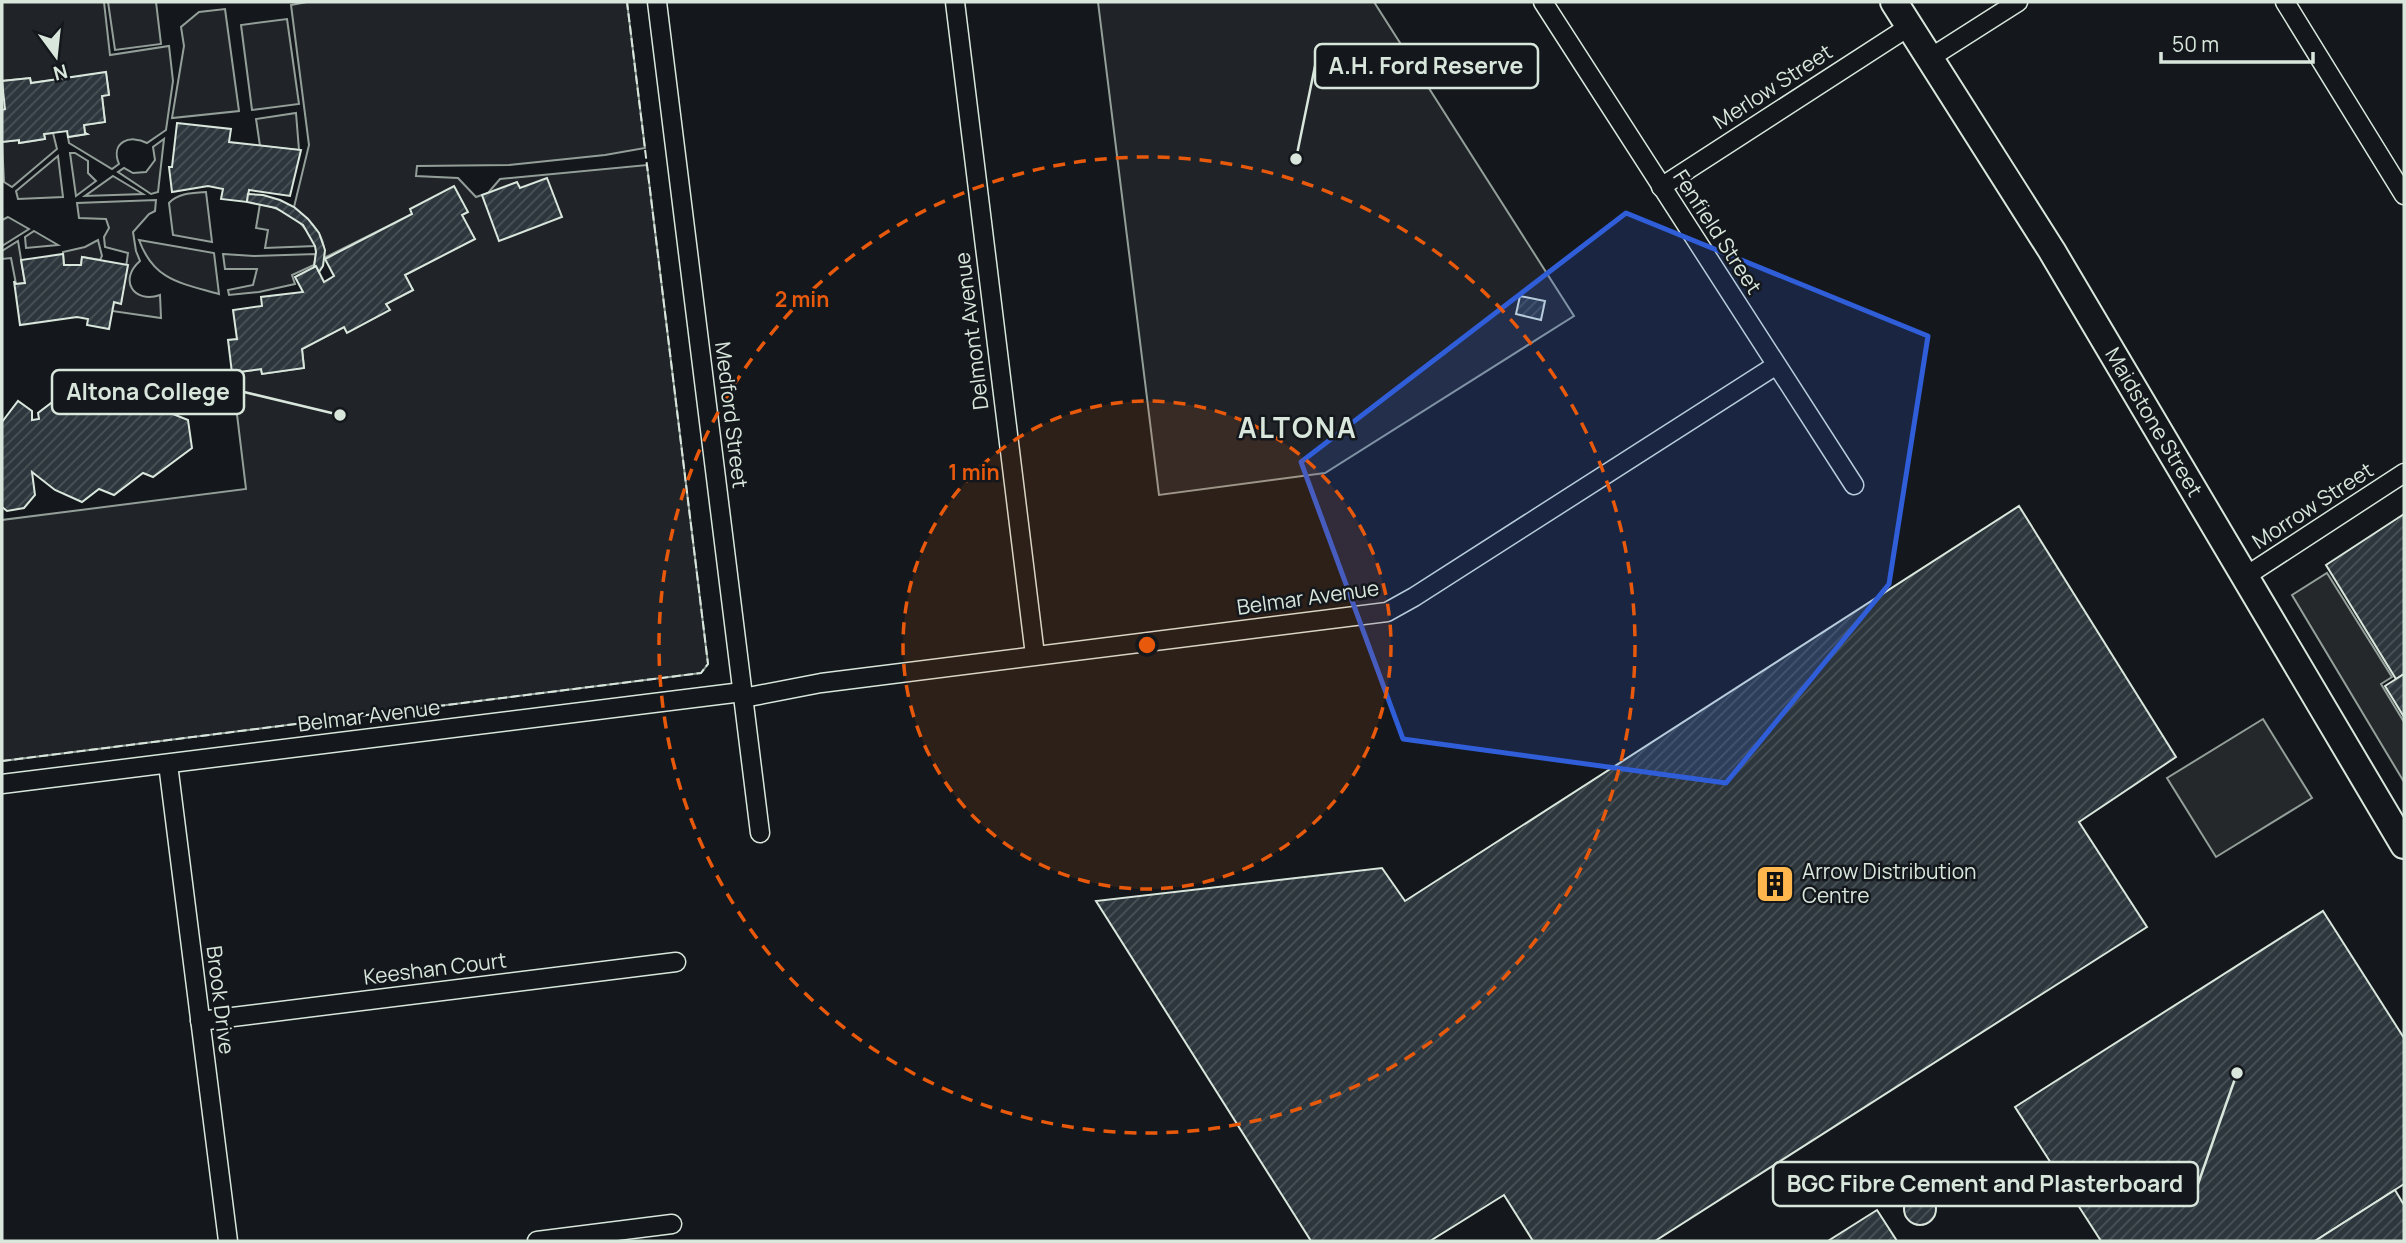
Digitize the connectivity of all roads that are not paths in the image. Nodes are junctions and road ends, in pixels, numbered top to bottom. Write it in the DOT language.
graph roads {
  1 [pos="657,2"];
  2 [pos="955,2"];
  3 [pos="1543,2"];
  4 [pos="1894,2"];
  5 [pos="2018,2"];
  6 [pos="2285,2"];
  7 [pos="1910,26"];
  8 [pos="1930,58"];
  9 [pos="1661,187"];
  10 [pos="2404,195"];
  11 [pos="1776,366"];
  12 [pos="2404,473"];
  13 [pos="1854,485"];
  14 [pos="2246,576"];
  15 [pos="1035,655"];
  16 [pos="742,692"];
  17 [pos="168,764"];
  18 [pos="2,784"];
  19 [pos="760,833"];
  20 [pos="2404,845"];
  21 [pos="676,962"];
  22 [pos="200,1021"];
  23 [pos="672,1224"];
  24 [pos="228,1241"];
  25 [pos="537,1241"];
  1 -- 16 [label="street, Medford Street"];
  2 -- 15 [label="street, Delmont Avenue"];
  3 -- 9 [label="street, Fenfield Street"];
  4 -- 7 [label="main road, Maidstone Street"];
  5 -- 8 [label="street"];
  6 -- 10 [label="street"];
  7 -- 8 [label="main road, Maidstone Street"];
  7 -- 9 [label="street, Merlow Street"];
  8 -- 14 [label="main road, Maidstone Street"];
  9 -- 11 [label="street, Fenfield Street"];
  11 -- 13 [label="street, Fenfield Street"];
  11 -- 15 [label="street, Belmar Avenue"];
  12 -- 14 [label="street, Morrow Street"];
  14 -- 20 [label="main road, Maidstone Street"];
  15 -- 16 [label="street, Belmar Avenue"];
  16 -- 17 [label="street, Belmar Avenue"];
  16 -- 19 [label="street, Medford Street"];
  17 -- 18 [label="street, Belmar Avenue"];
  17 -- 22 [label="street, Brook Drive"];
  21 -- 22 [label="street, Keeshan Court"];
  22 -- 24 [label="street, Brook Drive"];
  23 -- 25 [label="street"];
}
